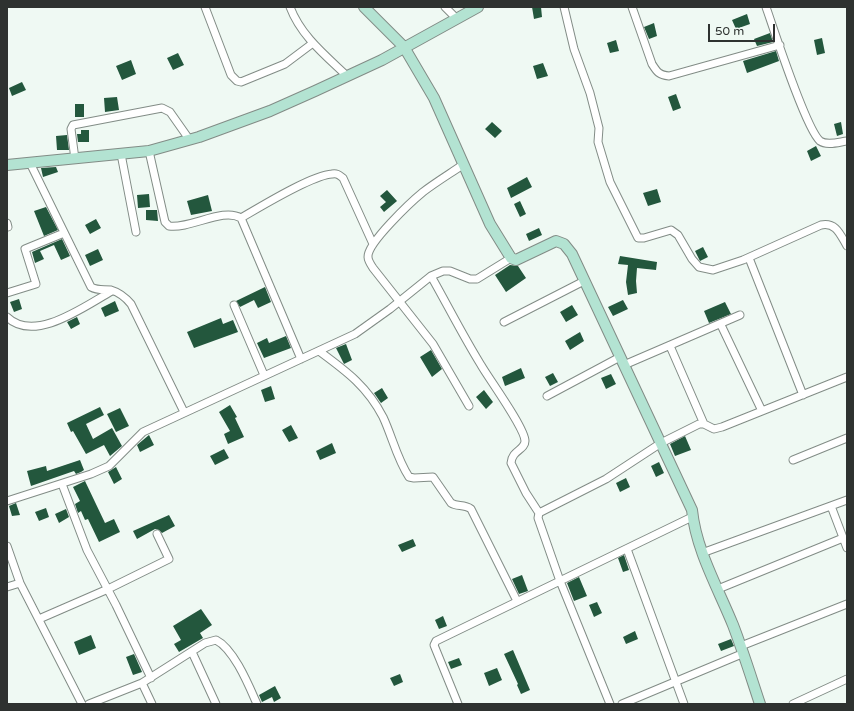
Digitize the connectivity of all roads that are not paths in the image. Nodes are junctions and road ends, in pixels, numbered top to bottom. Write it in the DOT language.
graph roads {
  1 [pos="205,7"];
  2 [pos="290,7"];
  3 [pos="364,7"];
  4 [pos="445,7"];
  5 [pos="478,7"];
  6 [pos="564,7"];
  7 [pos="632,7"];
  8 [pos="766,7"];
  9 [pos="452,20"];
  10 [pos="313,43"];
  11 [pos="780,45"];
  12 [pos="404,47"];
  13 [pos="347,76"];
  14 [pos="189,139"];
  15 [pos="847,141"];
  16 [pos="149,151"];
  17 [pos="121,154"];
  18 [pos="75,159"];
  19 [pos="30,163"];
  20 [pos="464,164"];
  21 [pos="7,165"];
  22 [pos="241,218"];
  23 [pos="136,232"];
  24 [pos="64,233"];
  25 [pos="373,244"];
  26 [pos="847,246"];
  27 [pos="511,258"];
  28 [pos="748,258"];
  29 [pos="431,276"];
  30 [pos="584,281"];
  31 [pos="112,290"];
  32 [pos="7,293"];
  33 [pos="401,301"];
  34 [pos="234,305"];
  35 [pos="740,316"];
  36 [pos="7,317"];
  37 [pos="504,322"];
  38 [pos="721,325"];
  39 [pos="670,346"];
  40 [pos="319,351"];
  41 [pos="301,359"];
  42 [pos="622,361"];
  43 [pos="264,375"];
  44 [pos="847,377"];
  45 [pos="803,395"];
  46 [pos="547,396"];
  47 [pos="469,406"];
  48 [pos="762,411"];
  49 [pos="184,412"];
  50 [pos="704,424"];
  51 [pos="847,438"];
  52 [pos="662,443"];
  53 [pos="793,460"];
  54 [pos="62,484"];
  55 [pos="847,500"];
  56 [pos="7,501"];
  57 [pos="831,506"];
  58 [pos="540,513"];
  59 [pos="692,517"];
  60 [pos="157,534"];
  61 [pos="843,538"];
  62 [pos="7,546"];
  63 [pos="847,548"];
  64 [pos="627,549"];
  65 [pos="702,553"];
  66 [pos="560,581"];
  67 [pos="20,583"];
  68 [pos="7,587"];
  69 [pos="108,589"];
  70 [pos="718,589"];
  71 [pos="517,601"];
  72 [pos="847,604"];
  73 [pos="40,619"];
  74 [pos="742,650"];
  75 [pos="192,652"];
  76 [pos="151,678"];
  77 [pos="847,679"];
  78 [pos="674,682"];
  79 [pos="142,683"];
  80 [pos="82,704"];
  81 [pos="89,704"];
  82 [pos="152,704"];
  83 [pos="216,704"];
  84 [pos="257,704"];
  85 [pos="458,704"];
  86 [pos="610,704"];
  87 [pos="622,704"];
  88 [pos="684,704"];
  89 [pos="760,704"];
  90 [pos="793,704"];
  1 -- 10 [label="street"];
  2 -- 10 [label="street"];
  3 -- 12 [label="street"];
  4 -- 9 [label="street"];
  5 -- 9 [label="street"];
  6 -- 28 [label="street"];
  7 -- 11 [label="street"];
  8 -- 11 [label="street"];
  9 -- 12 [label="street"];
  10 -- 13 [label="street"];
  11 -- 15 [label="street"];
  12 -- 13 [label="street"];
  12 -- 20 [label="street"];
  13 -- 14 [label="street"];
  14 -- 16 [label="street"];
  14 -- 18 [label="street"];
  16 -- 17 [label="street"];
  16 -- 22 [label="street"];
  17 -- 18 [label="street"];
  17 -- 23 [label="street"];
  18 -- 19 [label="street"];
  19 -- 21 [label="street"];
  19 -- 24 [label="street"];
  20 -- 25 [label="street"];
  20 -- 27 [label="street"];
  22 -- 25 [label="street"];
  22 -- 41 [label="street"];
  24 -- 31 [label="street"];
  24 -- 32 [label="street"];
  25 -- 33 [label="street"];
  26 -- 28 [label="street"];
  27 -- 29 [label="street"];
  27 -- 30 [label="street"];
  28 -- 45 [label="street"];
  29 -- 33 [label="street"];
  29 -- 58 [label="street"];
  30 -- 37 [label="street"];
  30 -- 42 [label="street"];
  31 -- 36 [label="street"];
  31 -- 49 [label="street"];
  33 -- 40 [label="street"];
  33 -- 47 [label="street"];
  34 -- 43 [label="street"];
  35 -- 38 [label="street"];
  38 -- 39 [label="street"];
  38 -- 48 [label="street"];
  39 -- 42 [label="street"];
  39 -- 50 [label="street"];
  40 -- 41 [label="street"];
  40 -- 71 [label="street"];
  41 -- 43 [label="street"];
  42 -- 46 [label="street"];
  42 -- 52 [label="street"];
  43 -- 49 [label="street"];
  44 -- 45 [label="street"];
  45 -- 48 [label="street"];
  48 -- 50 [label="street"];
  49 -- 54 [label="street"];
  50 -- 52 [label="street"];
  51 -- 53 [label="street"];
  52 -- 58 [label="street"];
  52 -- 59 [label="street"];
  54 -- 56 [label="street"];
  54 -- 69 [label="street"];
  55 -- 57 [label="street"];
  57 -- 61 [label="street"];
  57 -- 65 [label="street"];
  58 -- 66 [label="street"];
  59 -- 64 [label="street"];
  59 -- 65 [label="street"];
  60 -- 69 [label="street"];
  61 -- 63 [label="street"];
  61 -- 70 [label="street"];
  62 -- 67 [label="street"];
  64 -- 66 [label="street"];
  64 -- 78 [label="street"];
  65 -- 70 [label="street"];
  66 -- 71 [label="street"];
  66 -- 86 [label="street"];
  67 -- 68 [label="street"];
  67 -- 73 [label="street"];
  69 -- 73 [label="street"];
  69 -- 76 [label="street"];
  70 -- 74 [label="street"];
  71 -- 85 [label="street"];
  72 -- 74 [label="street"];
  73 -- 80 [label="street"];
  74 -- 78 [label="street"];
  74 -- 89 [label="street"];
  75 -- 76 [label="street"];
  75 -- 83 [label="street"];
  75 -- 84 [label="street"];
  76 -- 79 [label="street"];
  77 -- 90 [label="street"];
  78 -- 87 [label="street"];
  78 -- 88 [label="street"];
  79 -- 81 [label="street"];
  79 -- 82 [label="street"];
}
